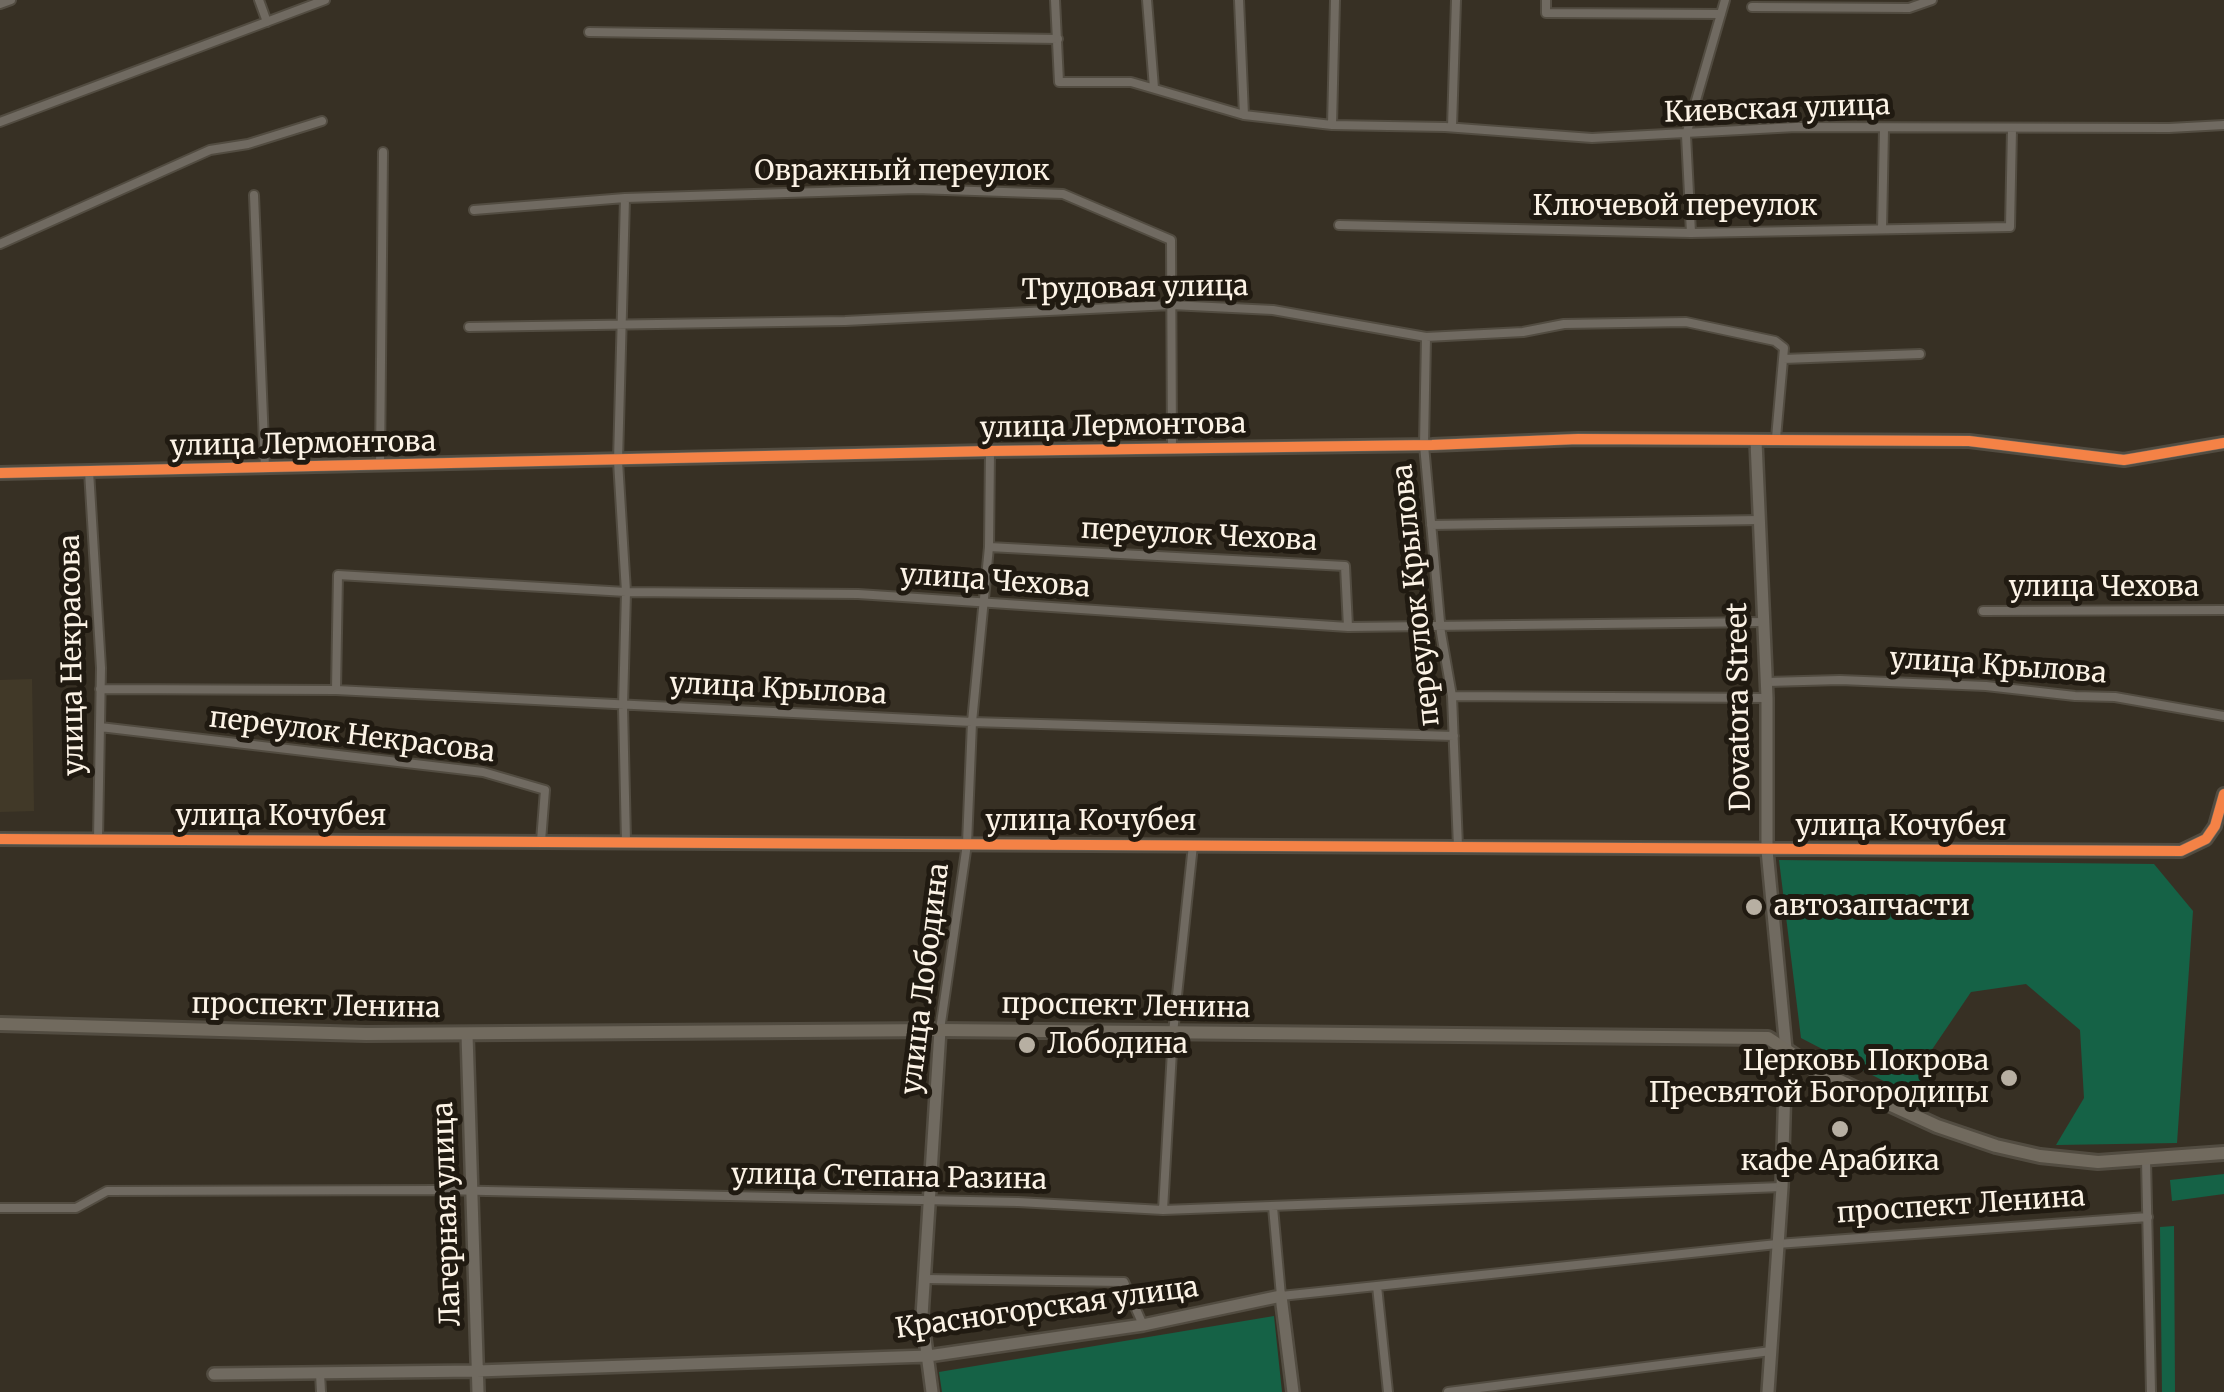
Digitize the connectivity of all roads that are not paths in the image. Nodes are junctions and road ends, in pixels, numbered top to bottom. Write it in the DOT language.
graph roads {
  1 [pos="12,0"];
  2 [pos="259,0"];
  3 [pos="325,0"];
  4 [pos="1055,0"];
  5 [pos="1147,0"];
  6 [pos="1239,0"];
  7 [pos="1335,0"];
  8 [pos="1456,0"];
  9 [pos="1546,0"];
  10 [pos="1725,0"];
  11 [pos="1932,0"];
  12 [pos="0,4"];
  13 [pos="1752,7"];
  14 [pos="1721,14"];
  15 [pos="267,22"];
  16 [pos="589,32"];
  17 [pos="1058,39"];
  18 [pos="1154,88"];
  19 [pos="1244,115"];
  20 [pos="322,121"];
  21 [pos="0,122"];
  22 [pos="1332,125"];
  23 [pos="2224,125"];
  24 [pos="1452,127"];
  25 [pos="1884,129"];
  26 [pos="2012,129"];
  27 [pos="1686,135"];
  28 [pos="383,152"];
  29 [pos="254,195"];
  30 [pos="625,198"];
  31 [pos="474,210"];
  32 [pos="1339,225"];
  33 [pos="1882,229"];
  34 [pos="1691,232"];
  35 [pos="0,244"];
  36 [pos="1171,305"];
  37 [pos="621,325"];
  38 [pos="469,327"];
  39 [pos="1426,338"];
  40 [pos="1920,354"];
  41 [pos="1782,359"];
  42 [pos="1776,438"];
  43 [pos="1756,441"];
  44 [pos="2224,443"];
  45 [pos="1424,445"];
  46 [pos="1172,450"];
  47 [pos="990,451"];
  48 [pos="618,461"];
  49 [pos="380,466"];
  50 [pos="265,468"];
  51 [pos="89,471"];
  52 [pos="0,473"];
  53 [pos="1760,520"];
  54 [pos="1431,525"];
  55 [pos="989,547"];
  56 [pos="626,592"];
  57 [pos="985,605"];
  58 [pos="2224,610"];
  59 [pos="1983,611"];
  60 [pos="1764,622"];
  61 [pos="1440,626"];
  62 [pos="1348,627"];
  63 [pos="1767,682"];
  64 [pos="100,688"];
  65 [pos="336,690"];
  66 [pos="1452,696"];
  67 [pos="1768,698"];
  68 [pos="623,706"];
  69 [pos="2224,716"];
  70 [pos="972,722"];
  71 [pos="100,727"];
  72 [pos="1454,736"];
  73 [pos="2224,794"];
  74 [pos="0,838"];
  75 [pos="98,838"];
  76 [pos="541,842"];
  77 [pos="626,842"];
  78 [pos="967,844"];
  79 [pos="1193,846"];
  80 [pos="1458,848"];
  81 [pos="1767,850"];
  82 [pos="0,1024"];
  83 [pos="940,1030"];
  84 [pos="1173,1033"];
  85 [pos="467,1034"];
  86 [pos="1786,1049"];
  87 [pos="2224,1154"];
  88 [pos="2146,1160"];
  89 [pos="1782,1187"];
  90 [pos="473,1191"];
  91 [pos="930,1201"];
  92 [pos="1273,1207"];
  93 [pos="0,1208"];
  94 [pos="1163,1210"];
  95 [pos="2148,1217"];
  96 [pos="1777,1244"];
  97 [pos="925,1279"];
  98 [pos="1377,1286"];
  99 [pos="1281,1296"];
  100 [pos="1143,1324"];
  101 [pos="1770,1351"];
  102 [pos="928,1356"];
  103 [pos="478,1371"];
  104 [pos="320,1373"];
  105 [pos="214,1374"];
  106 [pos="321,1392"];
  107 [pos="478,1392"];
  108 [pos="932,1392"];
  109 [pos="1293,1392"];
  110 [pos="1388,1392"];
  111 [pos="1448,1392"];
  112 [pos="1768,1392"];
  113 [pos="2151,1392"];
  1 -- 12 [label="street"];
  2 -- 15 [label="street"];
  3 -- 15 [label="street"];
  4 -- 17 [label="street, Киевская улица"];
  5 -- 18 [label="street"];
  6 -- 19 [label="street"];
  7 -- 22 [label="street"];
  8 -- 24 [label="street"];
  9 -- 14 [label="street"];
  10 -- 14 [label="street"];
  11 -- 13 [label="street"];
  14 -- 27 [label="street"];
  15 -- 21 [label="street"];
  16 -- 17 [label="street"];
  17 -- 18 [label="street, Киевская улица"];
  18 -- 19 [label="street, Киевская улица"];
  19 -- 22 [label="street, Киевская улица"];
  20 -- 35 [label="street"];
  22 -- 24 [label="street, Киевская улица"];
  23 -- 26 [label="street, Киевская улица"];
  24 -- 27 [label="street, Киевская улица"];
  25 -- 26 [label="street, Киевская улица"];
  25 -- 27 [label="street, Киевская улица"];
  25 -- 33 [label="street"];
  26 -- 33 [label="street, Ключевой переулок"];
  27 -- 34 [label="street"];
  28 -- 49 [label="street"];
  29 -- 50 [label="street"];
  30 -- 31 [label="street, Овражный переулок"];
  30 -- 36 [label="street, Овражный переулок"];
  30 -- 37 [label="street"];
  32 -- 34 [label="street, Ключевой переулок"];
  33 -- 34 [label="street, Ключевой переулок"];
  36 -- 37 [label="street, Трудовая улица"];
  36 -- 39 [label="street, Трудовая улица"];
  36 -- 46 [label="street, Овражный переулок"];
  37 -- 38 [label="street, Трудовая улица"];
  37 -- 48 [label="street"];
  39 -- 41 [label="street, Трудовая улица"];
  39 -- 45 [label="street, переулок Крылова"];
  40 -- 41 [label="street"];
  41 -- 42 [label="street"];
  42 -- 43 [label="street, улица Лермонтова"];
  42 -- 44 [label="street, улица Лермонтова"];
  43 -- 45 [label="street, улица Лермонтова"];
  43 -- 53 [label="street, Dovatora Street"];
  45 -- 46 [label="street, улица Лермонтова"];
  45 -- 54 [label="street, переулок Крылова"];
  46 -- 47 [label="street, улица Лермонтова"];
  47 -- 48 [label="street, улица Лермонтова"];
  47 -- 55 [label="street, улица Лободина"];
  48 -- 49 [label="street, улица Лермонтова"];
  48 -- 56 [label="street"];
  49 -- 50 [label="street, улица Лермонтова"];
  50 -- 51 [label="street, улица Лермонтова"];
  51 -- 52 [label="street, улица Лермонтова"];
  51 -- 64 [label="street, улица Некрасова"];
  53 -- 54 [label="street"];
  53 -- 60 [label="street, Dovatora Street"];
  54 -- 61 [label="street, переулок Крылова"];
  55 -- 57 [label="street, улица Лободина"];
  55 -- 62 [label="street, переулок Чехова"];
  56 -- 57 [label="street, улица Чехова"];
  56 -- 65 [label="street, улица Чехова"];
  56 -- 68 [label="street"];
  57 -- 62 [label="street, улица Чехова"];
  57 -- 70 [label="street, улица Лободина"];
  58 -- 59 [label="street, улица Чехова"];
  60 -- 61 [label="street, улица Чехова"];
  60 -- 63 [label="street, Dovatora Street"];
  61 -- 62 [label="street, улица Чехова"];
  61 -- 66 [label="street, переулок Крылова"];
  63 -- 67 [label="street, Dovatora Street"];
  63 -- 69 [label="street, улица Крылова"];
  64 -- 65 [label="street, улица Крылова"];
  64 -- 71 [label="street, улица Некрасова"];
  65 -- 68 [label="street, улица Крылова"];
  66 -- 67 [label="street"];
  66 -- 72 [label="street, переулок Крылова"];
  67 -- 81 [label="street, Dovatora Street"];
  68 -- 70 [label="street, улица Крылова"];
  68 -- 77 [label="street"];
  70 -- 72 [label="street, улица Крылова"];
  70 -- 78 [label="street, улица Лободина"];
  71 -- 75 [label="street, улица Некрасова"];
  71 -- 76 [label="street, переулок Некрасова"];
  72 -- 80 [label="street, переулок Крылова"];
  73 -- 81 [label="street, улица Кочубея"];
  74 -- 75 [label="street, улица Кочубея"];
  75 -- 76 [label="street, улица Кочубея"];
  76 -- 77 [label="street, улица Кочубея"];
  77 -- 78 [label="street, улица Кочубея"];
  78 -- 79 [label="street, улица Кочубея"];
  78 -- 83 [label="street, улица Лободина"];
  79 -- 80 [label="street, улица Кочубея"];
  79 -- 84 [label="street"];
  80 -- 81 [label="street, улица Кочубея"];
  81 -- 86 [label="street, Dovatora Street"];
  82 -- 85 [label="main road, проспект Ленина"];
  83 -- 84 [label="main road, проспект Ленина"];
  83 -- 85 [label="main road, проспект Ленина"];
  83 -- 91 [label="street, улица Лободина"];
  84 -- 86 [label="main road, проспект Ленина"];
  84 -- 94 [label="street"];
  85 -- 90 [label="street, Лагерная улица"];
  86 -- 88 [label="main road, проспект Ленина"];
  86 -- 89 [label="street, Dovatora Street"];
  87 -- 88 [label="main road, проспект Ленина"];
  88 -- 95 [label="street"];
  89 -- 92 [label="street, улица Степана Разина"];
  89 -- 96 [label="street, Dovatora Street"];
  90 -- 91 [label="street, улица Степана Разина"];
  90 -- 93 [label="street, улица Степана Разина"];
  90 -- 103 [label="street, Лагерная улица"];
  91 -- 94 [label="street, улица Степана Разина"];
  91 -- 97 [label="street, улица Лободина"];
  92 -- 94 [label="street, улица Степана Разина"];
  92 -- 99 [label="street"];
  95 -- 96 [label="street, проспект Ленина"];
  95 -- 113 [label="street"];
  96 -- 98 [label="street, Красногорская улица"];
  96 -- 101 [label="street, Dovatora Street"];
  97 -- 100 [label="street"];
  97 -- 102 [label="street, улица Лободина"];
  98 -- 99 [label="street, Красногорская улица"];
  98 -- 110 [label="street"];
  99 -- 100 [label="street, Красногорская улица"];
  99 -- 109 [label="street"];
  100 -- 102 [label="street, Красногорская улица"];
  101 -- 111 [label="street"];
  101 -- 112 [label="street, Dovatora Street"];
  102 -- 103 [label="street, Красногорская улица"];
  102 -- 108 [label="street, улица Лободина"];
  103 -- 104 [label="street, Красногорская улица"];
  103 -- 107 [label="street, Лагерная улица"];
  104 -- 105 [label="street, Красногорская улица"];
  104 -- 106 [label="street"];
}
